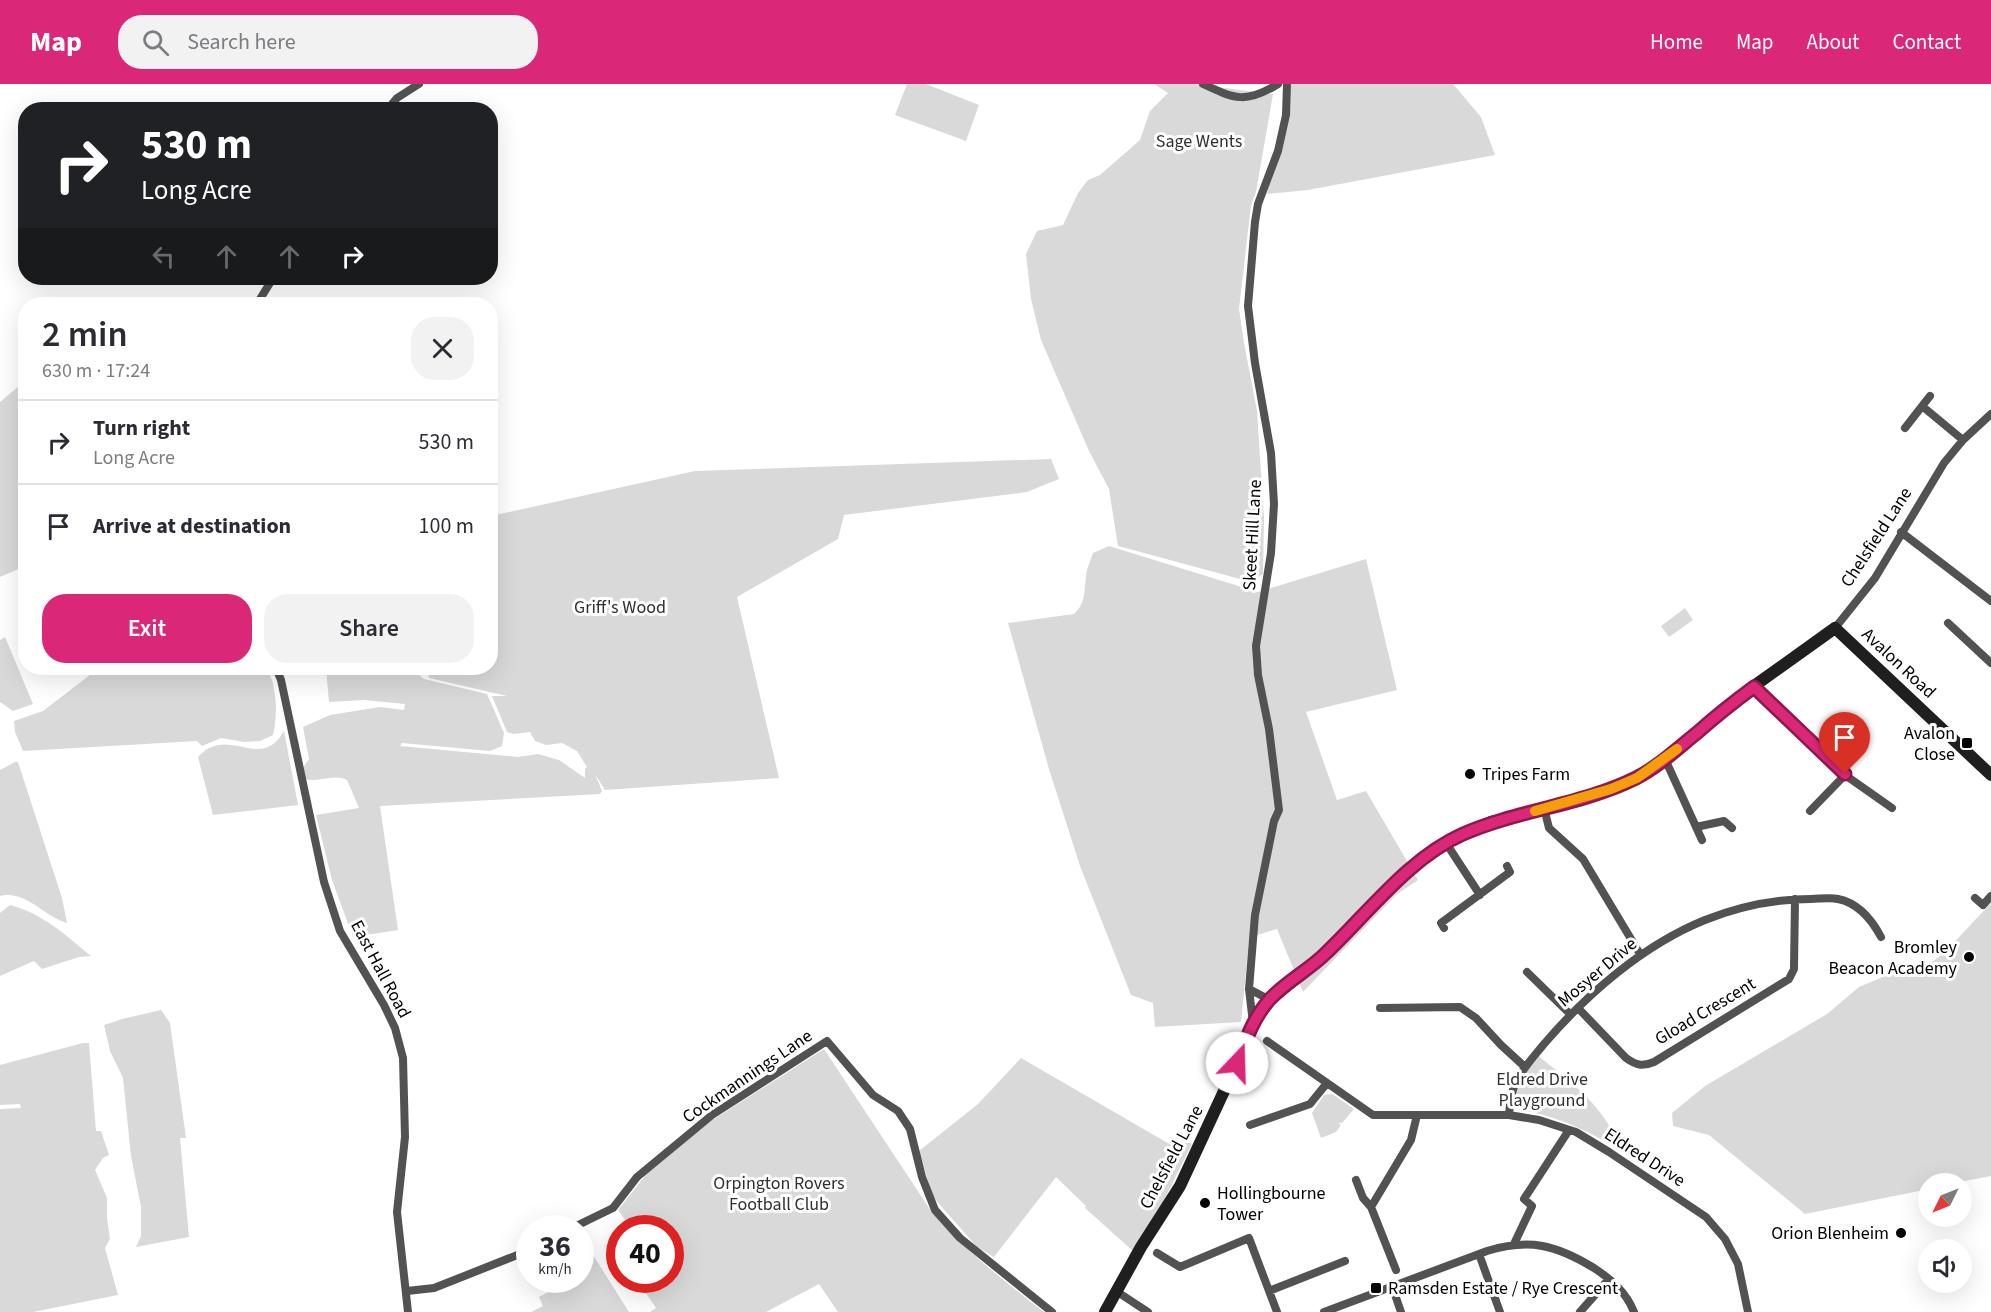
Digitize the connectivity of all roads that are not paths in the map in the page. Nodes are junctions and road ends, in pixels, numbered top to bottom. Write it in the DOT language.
graph roads {
  1 [pos="418,84"];
  2 [pos="1203,84"];
  3 [pos="1278,84"];
  4 [pos="1287,84"];
  5 [pos="394,102"];
  6 [pos="1930,396"];
  7 [pos="1922,406"];
  8 [pos="1990,416"];
  9 [pos="1905,428"];
  10 [pos="1963,440"];
  11 [pos="1901,532"];
  12 [pos="1991,601"];
  13 [pos="1948,623"];
  14 [pos="1835,628"];
  15 [pos="1991,663"];
  16 [pos="279,675"];
  17 [pos="1754,687"];
  18 [pos="1665,759"];
  19 [pos="1845,774"];
  20 [pos="1991,775"];
  21 [pos="1544,808"];
  22 [pos="1892,808"];
  23 [pos="1810,811"];
  24 [pos="1696,827"];
  25 [pos="1732,828"];
  26 [pos="1702,840"];
  27 [pos="1446,843"];
  28 [pos="1507,866"];
  29 [pos="1480,895"];
  30 [pos="1991,896"];
  31 [pos="1975,898"];
  32 [pos="1795,899"];
  33 [pos="1444,928"];
  34 [pos="1881,937"];
  35 [pos="1640,954"];
  36 [pos="1527,972"];
  37 [pos="1249,989"];
  38 [pos="1270,1000"];
  39 [pos="1380,1008"];
  40 [pos="1574,1011"];
  41 [pos="1252,1023"];
  42 [pos="1266,1041"];
  43 [pos="1525,1067"];
  44 [pos="1327,1083"];
  45 [pos="1417,1115"];
  46 [pos="1509,1115"];
  47 [pos="1250,1125"];
  48 [pos="1569,1130"];
  49 [pos="1356,1180"];
  50 [pos="1371,1207"];
  51 [pos="594,1217"];
  52 [pos="1514,1244"];
  53 [pos="1157,1253"];
  54 [pos="1479,1254"];
  55 [pos="516,1255"];
  56 [pos="1345,1261"];
  57 [pos="1396,1270"];
  58 [pos="1610,1279"];
  59 [pos="1392,1286"];
  60 [pos="407,1291"];
  61 [pos="1116,1291"];
  62 [pos="1269,1291"];
  63 [pos="1146,1311"];
  64 [pos="408,1312"];
  65 [pos="1052,1312"];
  66 [pos="1105,1312"];
  67 [pos="1277,1312"];
  68 [pos="1324,1312"];
  69 [pos="1401,1312"];
  70 [pos="1500,1312"];
  71 [pos="1580,1312"];
  72 [pos="1634,1312"];
  73 [pos="1748,1312"];
  1 -- 5 [label="street"];
  2 -- 3 [label="street"];
  4 -- 37 [label="street, Skeet Hill Lane"];
  6 -- 7 [label="street"];
  7 -- 9 [label="street"];
  7 -- 10 [label="street"];
  8 -- 10 [label="street, Chelsfield Lane"];
  10 -- 11 [label="street, Chelsfield Lane"];
  11 -- 12 [label="street"];
  11 -- 14 [label="street, Chelsfield Lane"];
  13 -- 15 [label="street"];
  14 -- 17 [label="street, Chelsfield Lane"];
  14 -- 20 [label="street, Avalon Road"];
  16 -- 60 [label="street, East Hall Road"];
  17 -- 18 [label="street, Chelsfield Lane"];
  17 -- 19 [label="street"];
  18 -- 21 [label="street, Chelsfield Lane"];
  18 -- 24 [label="street"];
  19 -- 22 [label="street"];
  19 -- 23 [label="street"];
  21 -- 27 [label="street, Chelsfield Lane"];
  21 -- 35 [label="street"];
  24 -- 25 [label="street"];
  24 -- 26 [label="street"];
  27 -- 29 [label="street"];
  27 -- 38 [label="street, Chelsfield Lane"];
  28 -- 29 [label="street"];
  29 -- 33 [label="street"];
  30 -- 31 [label="street"];
  32 -- 34 [label="street, Mosyer Drive"];
  32 -- 35 [label="street, Mosyer Drive"];
  32 -- 40 [label="street, Gload Crescent"];
  35 -- 40 [label="street, Mosyer Drive"];
  36 -- 40 [label="street"];
  37 -- 38 [label="street"];
  37 -- 41 [label="street, Skeet Hill Lane"];
  38 -- 41 [label="street, Chelsfield Lane"];
  39 -- 43 [label="street"];
  40 -- 43 [label="street, Mosyer Drive"];
  41 -- 61 [label="street, Chelsfield Lane"];
  42 -- 44 [label="street, Eldred Drive"];
  43 -- 46 [label="street, Mosyer Drive"];
  44 -- 45 [label="street, Eldred Drive"];
  44 -- 47 [label="street"];
  45 -- 46 [label="street, Eldred Drive"];
  45 -- 50 [label="street"];
  46 -- 48 [label="street, Eldred Drive"];
  48 -- 52 [label="street"];
  48 -- 73 [label="street, Eldred Drive"];
  49 -- 50 [label="street"];
  50 -- 57 [label="street"];
  51 -- 65 [label="street, Cockmannings Lane"];
  52 -- 54 [label="street"];
  52 -- 58 [label="street"];
  53 -- 62 [label="street"];
  54 -- 59 [label="street"];
  54 -- 70 [label="street"];
  55 -- 60 [label="street"];
  56 -- 62 [label="street"];
  58 -- 71 [label="street"];
  58 -- 72 [label="street"];
  59 -- 68 [label="street"];
  59 -- 69 [label="street"];
  60 -- 64 [label="street, East Hall Road"];
  61 -- 63 [label="street"];
  61 -- 66 [label="street, Chelsfield Lane"];
  62 -- 67 [label="street"];
}
